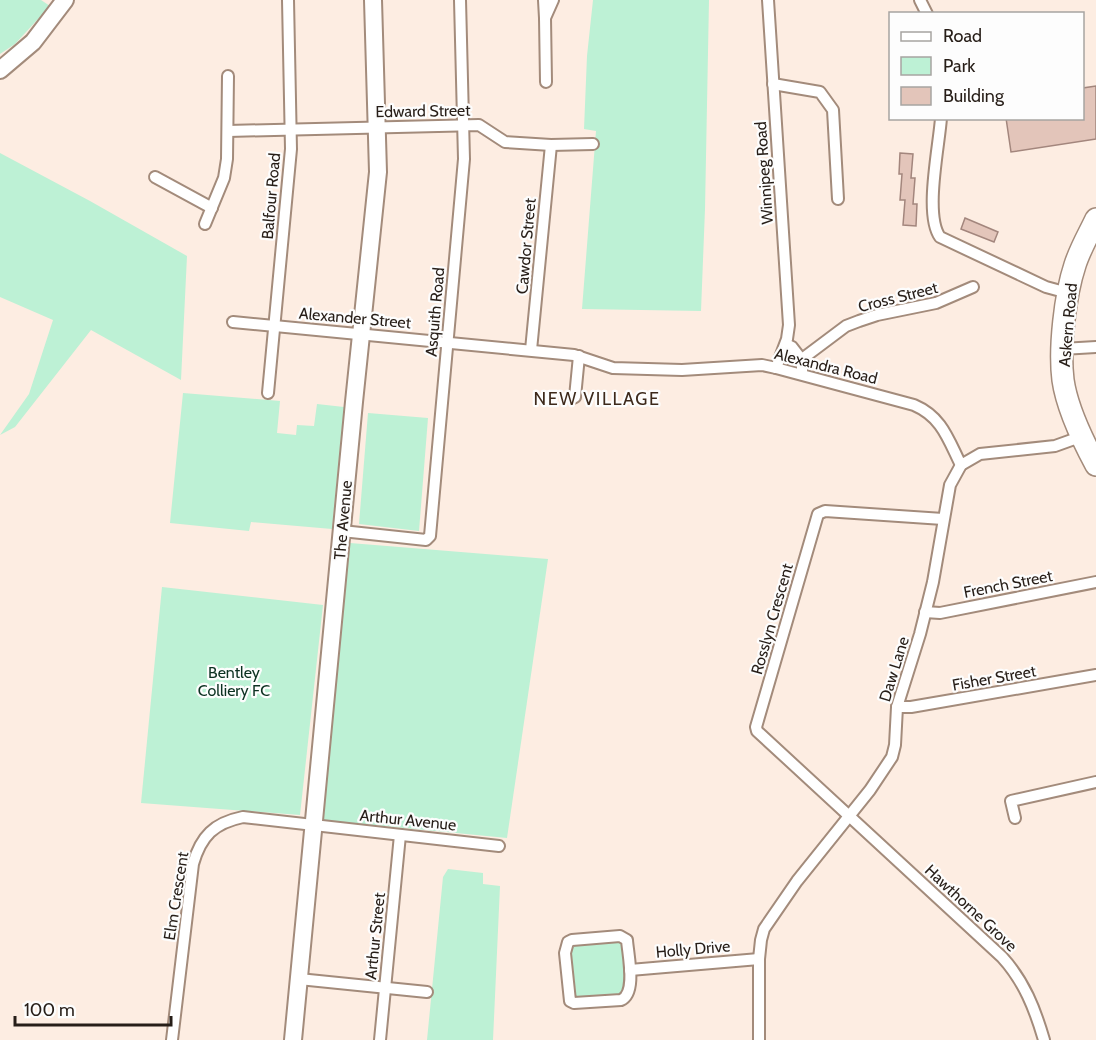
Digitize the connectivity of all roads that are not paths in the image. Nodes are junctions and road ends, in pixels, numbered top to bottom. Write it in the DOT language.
graph roads {
  1 [pos="65,0"];
  2 [pos="288,0"];
  3 [pos="373,0"];
  4 [pos="460,0"];
  5 [pos="544,0"];
  6 [pos="553,0"];
  7 [pos="768,0"];
  8 [pos="545,18"];
  9 [pos="0,70"];
  10 [pos="228,76"];
  11 [pos="546,82"];
  12 [pos="773,84"];
  13 [pos="941,120"];
  14 [pos="463,125"];
  15 [pos="377,127"];
  16 [pos="291,130"];
  17 [pos="228,131"];
  18 [pos="593,144"];
  19 [pos="551,145"];
  20 [pos="155,177"];
  21 [pos="838,199"];
  22 [pos="212,208"];
  23 [pos="1096,219"];
  24 [pos="205,224"];
  25 [pos="973,287"];
  26 [pos="1068,293"];
  27 [pos="233,322"];
  28 [pos="274,325"];
  29 [pos="361,335"];
  30 [pos="447,342"];
  31 [pos="786,344"];
  32 [pos="1096,347"];
  33 [pos="1062,348"];
  34 [pos="531,350"];
  35 [pos="580,356"];
  36 [pos="802,359"];
  37 [pos="776,368"];
  38 [pos="802,374"];
  39 [pos="268,393"];
  40 [pos="573,398"];
  41 [pos="1080,437"];
  42 [pos="1095,461"];
  43 [pos="961,465"];
  44 [pos="943,519"];
  45 [pos="342,531"];
  46 [pos="1096,582"];
  47 [pos="925,612"];
  48 [pos="1096,675"];
  49 [pos="897,707"];
  50 [pos="1096,782"];
  51 [pos="850,817"];
  52 [pos="1015,818"];
  53 [pos="313,825"];
  54 [pos="400,835"];
  55 [pos="499,846"];
  56 [pos="759,959"];
  57 [pos="630,970"];
  58 [pos="299,979"];
  59 [pos="385,987"];
  60 [pos="427,992"];
  61 [pos="172,1040"];
  62 [pos="293,1040"];
  63 [pos="380,1040"];
  64 [pos="759,1040"];
  65 [pos="1044,1040"];
  1 -- 9 [label="street"];
  2 -- 16 [label="street, Balfour Road"];
  3 -- 15 [label="street, The Avenue"];
  4 -- 14 [label="street, Asquith Road"];
  5 -- 8 [label="street"];
  6 -- 8 [label="street"];
  7 -- 12 [label="street, Winnipeg Road"];
  8 -- 11 [label="street"];
  10 -- 17 [label="street"];
  12 -- 21 [label="street"];
  12 -- 31 [label="street, Winnipeg Road"];
  13 -- 26 [label="street"];
  14 -- 15 [label="street, Edward Street"];
  14 -- 19 [label="street, Edward Street"];
  14 -- 30 [label="street, Asquith Road"];
  15 -- 16 [label="street, Edward Street"];
  15 -- 29 [label="street, The Avenue"];
  16 -- 17 [label="street, Edward Street"];
  16 -- 28 [label="street, Balfour Road"];
  17 -- 22 [label="street"];
  18 -- 19 [label="street, Edward Street"];
  19 -- 34 [label="street, Cawdor Street"];
  20 -- 22 [label="street"];
  22 -- 24 [label="street"];
  23 -- 26 [label="highway, Askern Road"];
  25 -- 36 [label="street, Cross Street"];
  26 -- 33 [label="highway, Askern Road"];
  27 -- 28 [label="street, Alexander Street"];
  28 -- 29 [label="street, Alexander Street"];
  28 -- 39 [label="street, Balfour Road"];
  29 -- 30 [label="street, Alexander Street"];
  29 -- 45 [label="street, The Avenue"];
  30 -- 34 [label="street, Alexander Street"];
  30 -- 45 [label="street, Asquith Road"];
  31 -- 36 [label="street"];
  31 -- 37 [label="street, Winnipeg Road"];
  32 -- 33 [label="street"];
  33 -- 41 [label="highway, Askern Road"];
  34 -- 35 [label="street, Alexander Street"];
  35 -- 37 [label="street, Alexandra Road"];
  35 -- 40 [label="street"];
  36 -- 38 [label="street"];
  37 -- 38 [label="street, Alexandra Road"];
  38 -- 43 [label="street, Alexandra Road"];
  41 -- 42 [label="highway, Askern Road"];
  41 -- 43 [label="street"];
  43 -- 44 [label="street, Daw Lane"];
  44 -- 47 [label="street, Daw Lane"];
  44 -- 51 [label="street, Rosslyn Crescent"];
  45 -- 53 [label="street, The Avenue"];
  46 -- 47 [label="street, French Street"];
  47 -- 49 [label="street, Daw Lane"];
  48 -- 49 [label="street, Fisher Street"];
  49 -- 51 [label="street, Daw Lane"];
  50 -- 52 [label="street"];
  51 -- 56 [label="street, Daw Lane"];
  51 -- 65 [label="street, Hawthorne Grove"];
  53 -- 54 [label="street, Arthur Avenue"];
  53 -- 58 [label="street, The Avenue"];
  53 -- 61 [label="street, Elm Crescent"];
  54 -- 55 [label="street, Arthur Avenue"];
  54 -- 59 [label="street, Arthur Street"];
  56 -- 57 [label="street, Holly Drive"];
  56 -- 64 [label="street, Daw Lane"];
  57 -- 57 [label="street"];
  58 -- 59 [label="street"];
  58 -- 62 [label="street, The Avenue"];
  59 -- 60 [label="street"];
  59 -- 63 [label="street, Arthur Street"];
}
